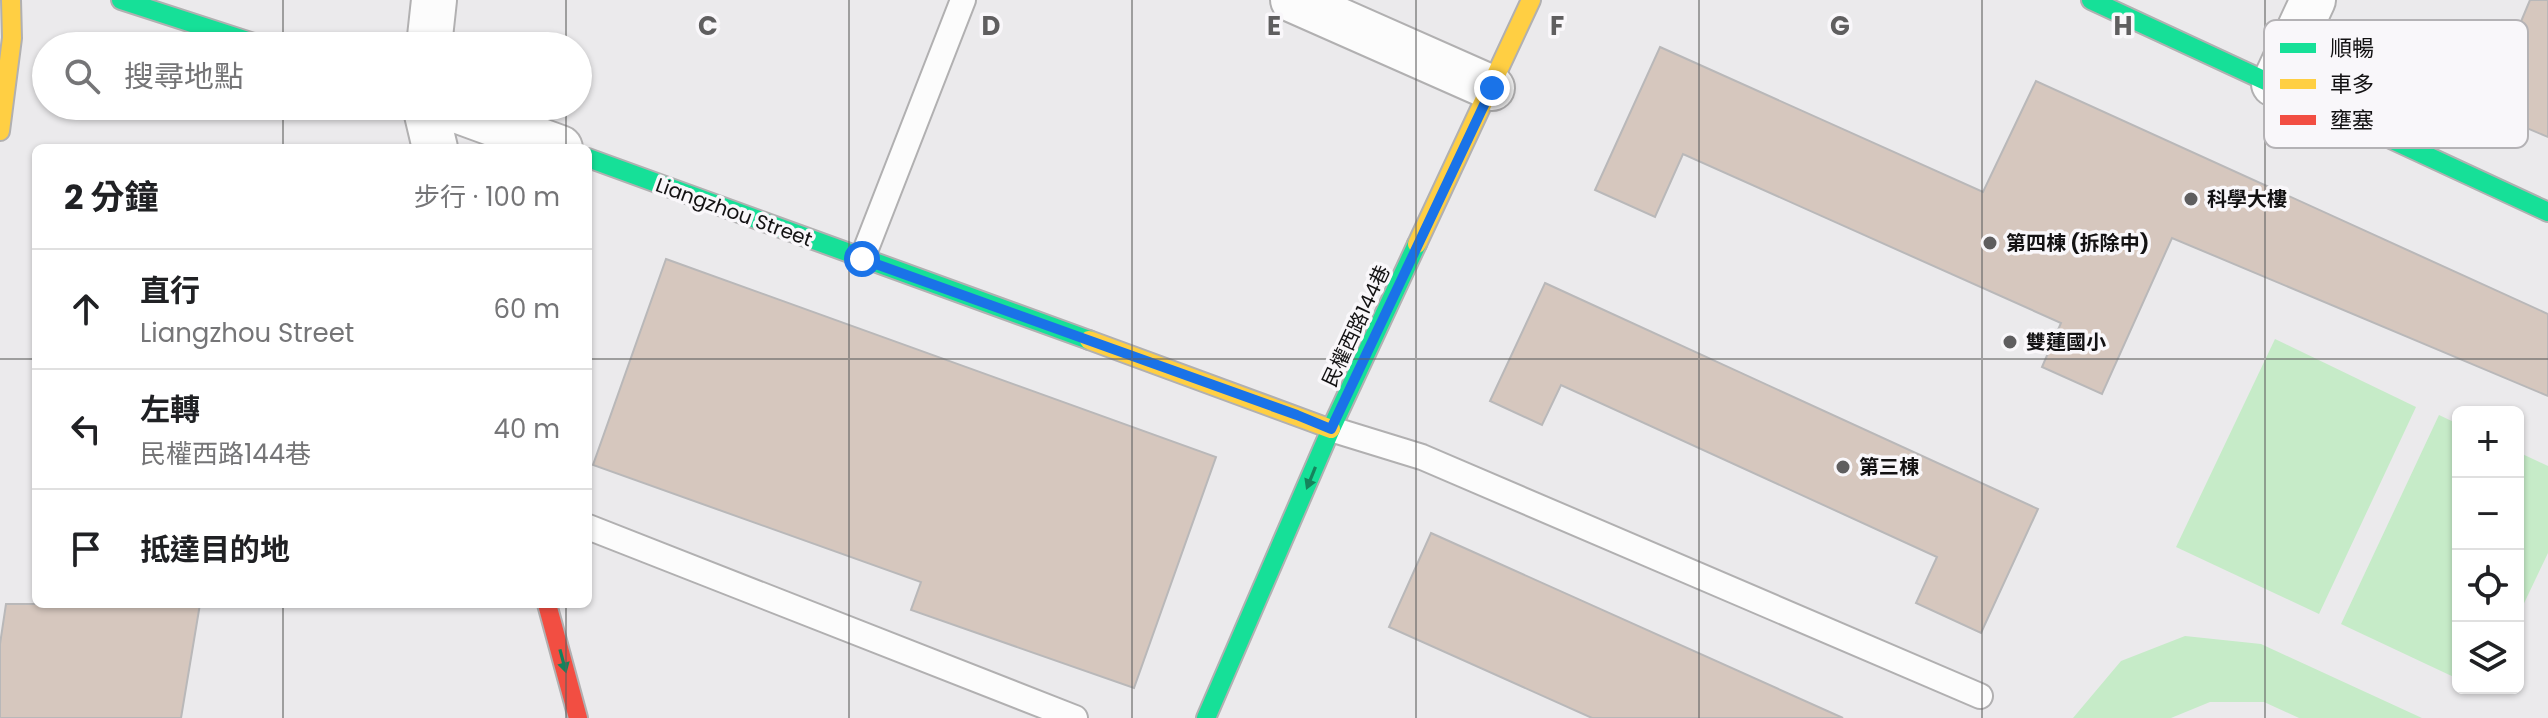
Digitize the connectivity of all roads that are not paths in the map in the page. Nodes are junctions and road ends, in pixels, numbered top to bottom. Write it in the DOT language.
graph roads {
  1 [pos="11,0"];
  2 [pos="121,0"];
  3 [pos="434,0"];
  4 [pos="963,0"];
  5 [pos="1293,0"];
  6 [pos="1531,0"];
  7 [pos="2091,0"];
  8 [pos="2313,0"];
  9 [pos="2304,20"];
  10 [pos="220,32"];
  11 [pos="431,32"];
  12 [pos="2264,79"];
  13 [pos="1492,88"];
  14 [pos="428,120"];
  15 [pos="483,120"];
  16 [pos="0,131"];
  17 [pos="434,144"];
  18 [pos="549,144"];
  19 [pos="2411,148"];
  20 [pos="592,159"];
  21 [pos="2548,212"];
  22 [pos="862,259"];
  23 [pos="1331,429"];
  24 [pos="592,529"];
  25 [pos="548,608"];
  26 [pos="1980,696"];
  27 [pos="578,718"];
  28 [pos="1075,718"];
  29 [pos="1206,718"];
  1 -- 16 [label="street"];
  2 -- 10 [label="street"];
  3 -- 11 [label="street"];
  4 -- 22 [label="lane"];
  5 -- 13 [label="street"];
  6 -- 13 [label="street, 民權西路144巷"];
  7 -- 12 [label="street"];
  8 -- 9 [label="street"];
  13 -- 23 [label="street, 民權西路144巷"];
  14 -- 17 [label="street"];
  15 -- 18 [label="street"];
  19 -- 21 [label="street"];
  20 -- 22 [label="street, Liangzhou Street"];
  22 -- 23 [label="street, Liangzhou Street"];
  23 -- 26 [label="lane"];
  23 -- 29 [label="street, 民權西路144巷, one-way"];
  24 -- 28 [label="lane"];
  25 -- 27 [label="street, one-way"];
}
